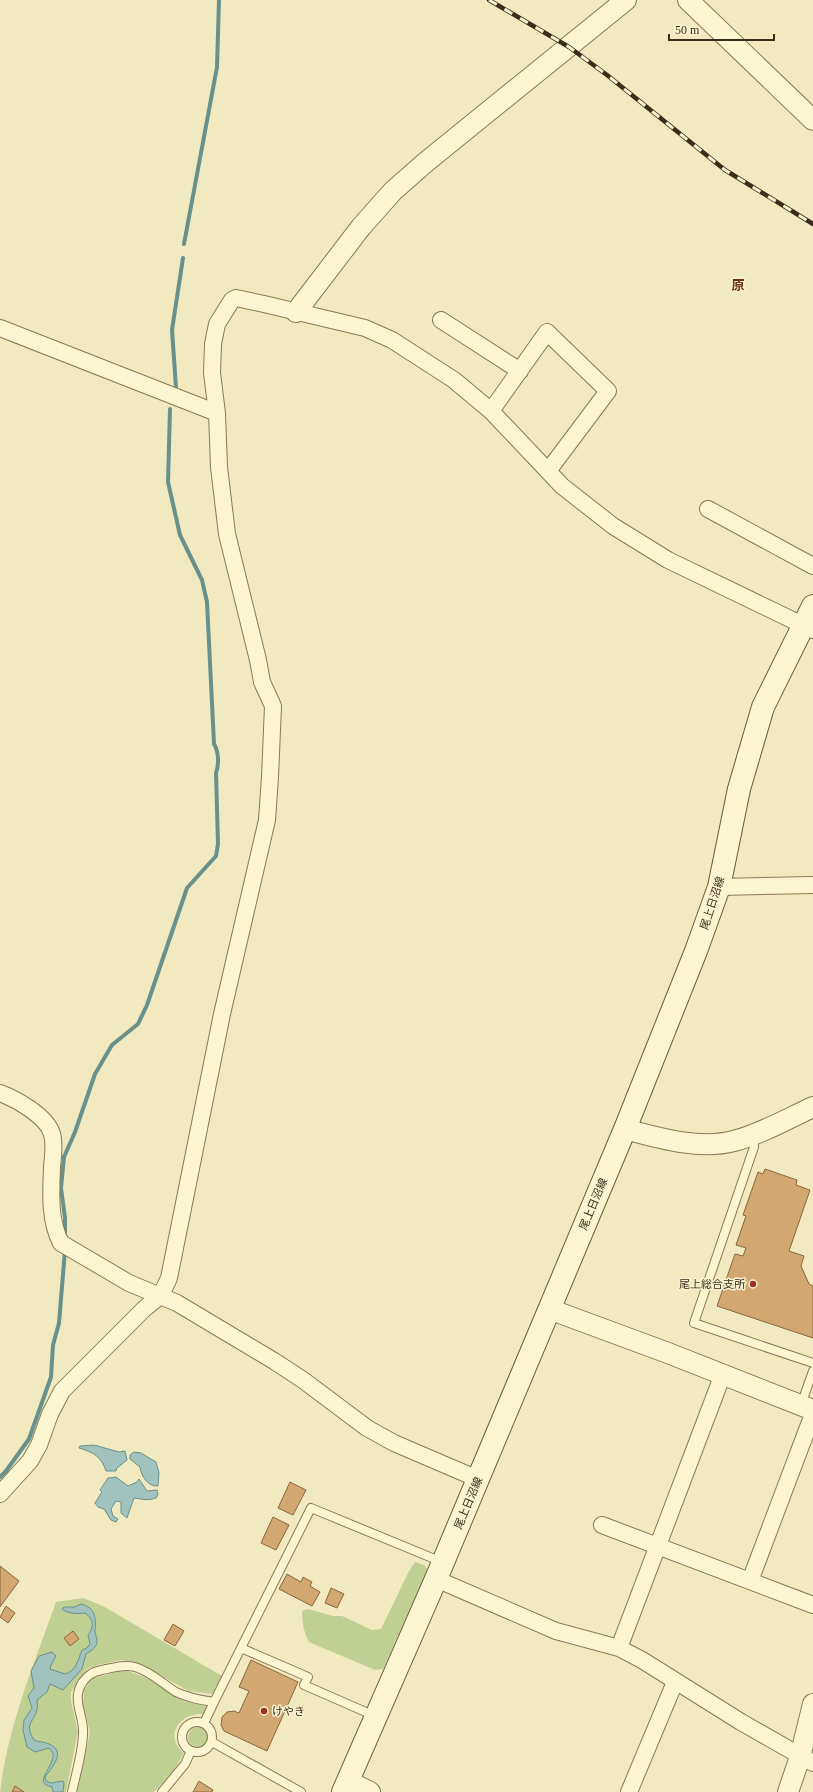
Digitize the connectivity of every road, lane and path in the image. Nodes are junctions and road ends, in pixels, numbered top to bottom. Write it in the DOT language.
graph roads {
  1 [pos="626,0"];
  2 [pos="688,0"];
  3 [pos="813,120"];
  4 [pos="296,312"];
  5 [pos="441,320"];
  6 [pos="0,328"];
  7 [pos="520,371"];
  8 [pos="491,411"];
  9 [pos="218,413"];
  10 [pos="548,471"];
  11 [pos="708,509"];
  12 [pos="813,566"];
  13 [pos="810,620"];
  14 [pos="813,885"];
  15 [pos="719,887"];
  16 [pos="0,1092"];
  17 [pos="813,1107"];
  18 [pos="625,1129"];
  19 [pos="753,1134"];
  20 [pos="161,1295"];
  21 [pos="549,1309"];
  22 [pos="813,1362"];
  23 [pos="813,1371"];
  24 [pos="723,1374"];
  25 [pos="809,1410"];
  26 [pos="478,1479"];
  27 [pos="0,1494"];
  28 [pos="602,1525"];
  29 [pos="656,1547"];
  30 [pos="439,1571"];
  31 [pos="750,1581"];
  32 [pos="813,1605"];
  33 [pos="241,1648"];
  34 [pos="619,1648"];
  35 [pos="675,1682"];
  36 [pos="214,1702"];
  37 [pos="813,1704"];
  38 [pos="376,1717"];
  39 [pos="204,1723"];
  40 [pos="212,1742"];
  41 [pos="191,1751"];
  42 [pos="806,1760"];
  43 [pos="346,1786"];
  44 [pos="72,1792"];
  45 [pos="162,1792"];
  46 [pos="301,1792"];
  47 [pos="370,1792"];
  48 [pos="630,1792"];
  49 [pos="788,1792"];
  1 -- 4 [label="street"];
  2 -- 3 [label="street"];
  4 -- 8 [label="street"];
  4 -- 9 [label="street"];
  5 -- 7 [label="street"];
  6 -- 9 [label="street"];
  7 -- 8 [label="street"];
  7 -- 10 [label="street"];
  8 -- 10 [label="street"];
  9 -- 20 [label="street"];
  10 -- 13 [label="street"];
  11 -- 12 [label="street"];
  13 -- 15 [label="main road, 尾上日沼線"];
  14 -- 15 [label="street"];
  15 -- 18 [label="main road, 尾上日沼線"];
  16 -- 20 [label="street"];
  17 -- 19 [label="street"];
  18 -- 19 [label="street"];
  18 -- 21 [label="main road, 尾上日沼線"];
  19 -- 22 [label="lane"];
  20 -- 26 [label="street"];
  20 -- 27 [label="street"];
  21 -- 24 [label="street"];
  21 -- 26 [label="main road, 尾上日沼線"];
  23 -- 25 [label="lane"];
  24 -- 25 [label="street"];
  24 -- 29 [label="street"];
  25 -- 31 [label="street"];
  26 -- 30 [label="main road, 尾上日沼線"];
  28 -- 29 [label="street"];
  29 -- 31 [label="street"];
  29 -- 34 [label="street"];
  30 -- 33 [label="lane"];
  30 -- 34 [label="street"];
  30 -- 38 [label="main road, 尾上日沼線"];
  31 -- 32 [label="street"];
  33 -- 36 [label="lane"];
  33 -- 38 [label="lane"];
  34 -- 35 [label="street"];
  35 -- 42 [label="street"];
  35 -- 48 [label="street"];
  36 -- 39 [label="lane"];
  36 -- 44 [label="lane"];
  37 -- 42 [label="street"];
  38 -- 43 [label="main road, 尾上日沼線"];
  39 -- 40 [label="lane"];
  39 -- 41 [label="lane"];
  40 -- 41 [label="lane"];
  40 -- 46 [label="lane"];
  41 -- 45 [label="lane"];
  42 -- 49 [label="street"];
  43 -- 47 [label="street"];
}
